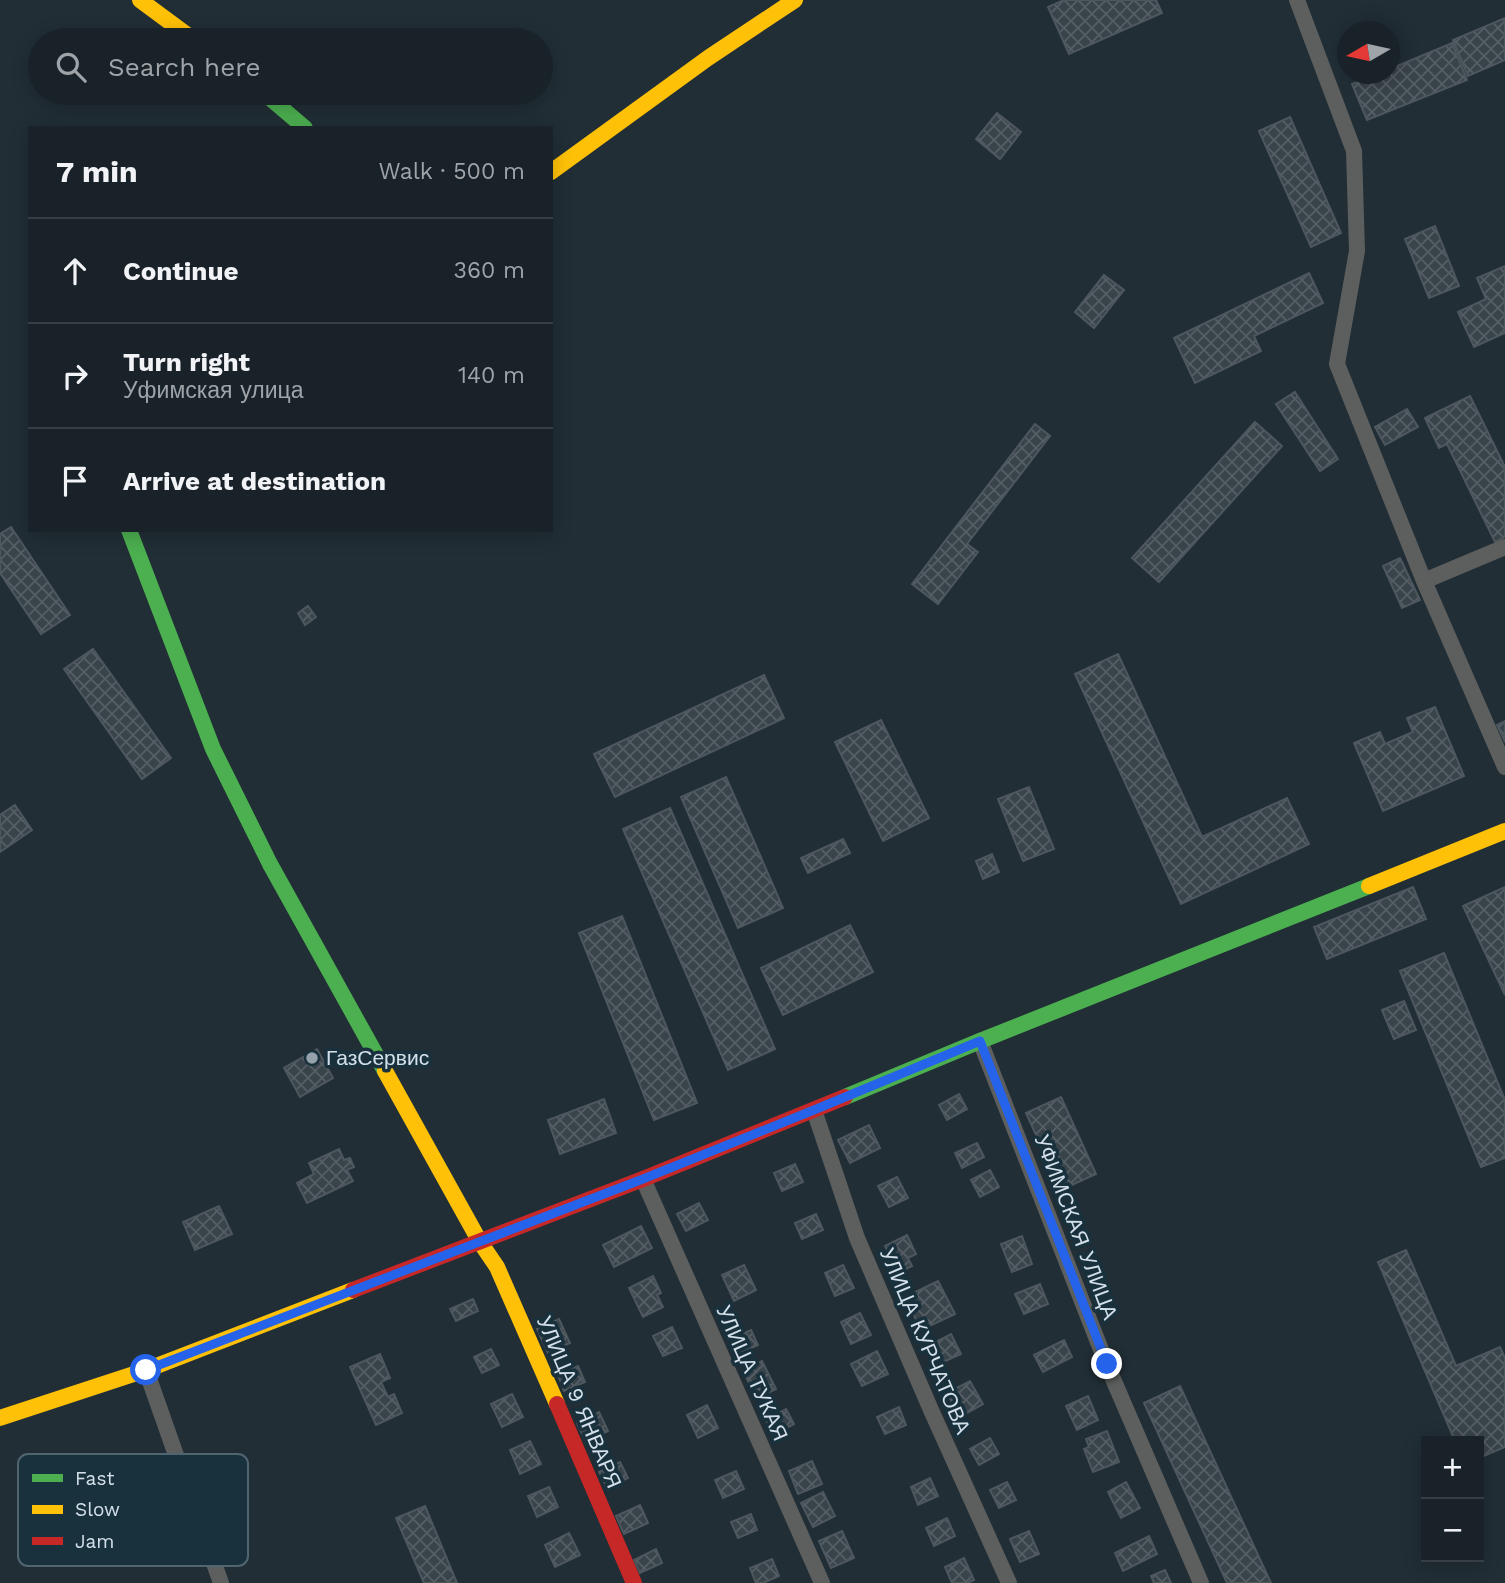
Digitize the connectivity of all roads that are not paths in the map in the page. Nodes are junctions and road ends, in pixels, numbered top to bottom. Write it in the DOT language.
graph roads {
  1 [pos="140,0"];
  2 [pos="795,0"];
  3 [pos="1297,0"];
  4 [pos="178,28"];
  5 [pos="278,105"];
  6 [pos="303,126"];
  7 [pos="553,171"];
  8 [pos="131,532"];
  9 [pos="1505,547"];
  10 [pos="1424,581"];
  11 [pos="1505,768"];
  12 [pos="1505,831"];
  13 [pos="980,1041"];
  14 [pos="814,1110"];
  15 [pos="643,1179"];
  16 [pos="480,1242"];
  17 [pos="146,1370"];
  18 [pos="0,1419"];
  19 [pos="176,1454"];
  20 [pos="215,1566"];
  21 [pos="221,1583"];
  22 [pos="634,1583"];
  23 [pos="822,1583"];
  24 [pos="1009,1583"];
  25 [pos="1201,1583"];
  1 -- 4 [label="street"];
  2 -- 7 [label="street"];
  3 -- 10 [label="street"];
  5 -- 6 [label="street"];
  8 -- 16 [label="street, УЛИЦА 9 ЯНВАРЯ"];
  9 -- 10 [label="street"];
  10 -- 11 [label="street"];
  12 -- 13 [label="street"];
  13 -- 14 [label="street"];
  13 -- 25 [label="street, УФИМСКАЯ УЛИЦА"];
  14 -- 15 [label="street"];
  14 -- 24 [label="street, УЛИЦА КУРЧАТОВА"];
  15 -- 16 [label="street"];
  15 -- 23 [label="street, УЛИЦА ТУКАЯ"];
  16 -- 17 [label="street"];
  16 -- 22 [label="street, УЛИЦА 9 ЯНВАРЯ"];
  17 -- 18 [label="street"];
  17 -- 19 [label="street"];
  20 -- 21 [label="street"];
}
